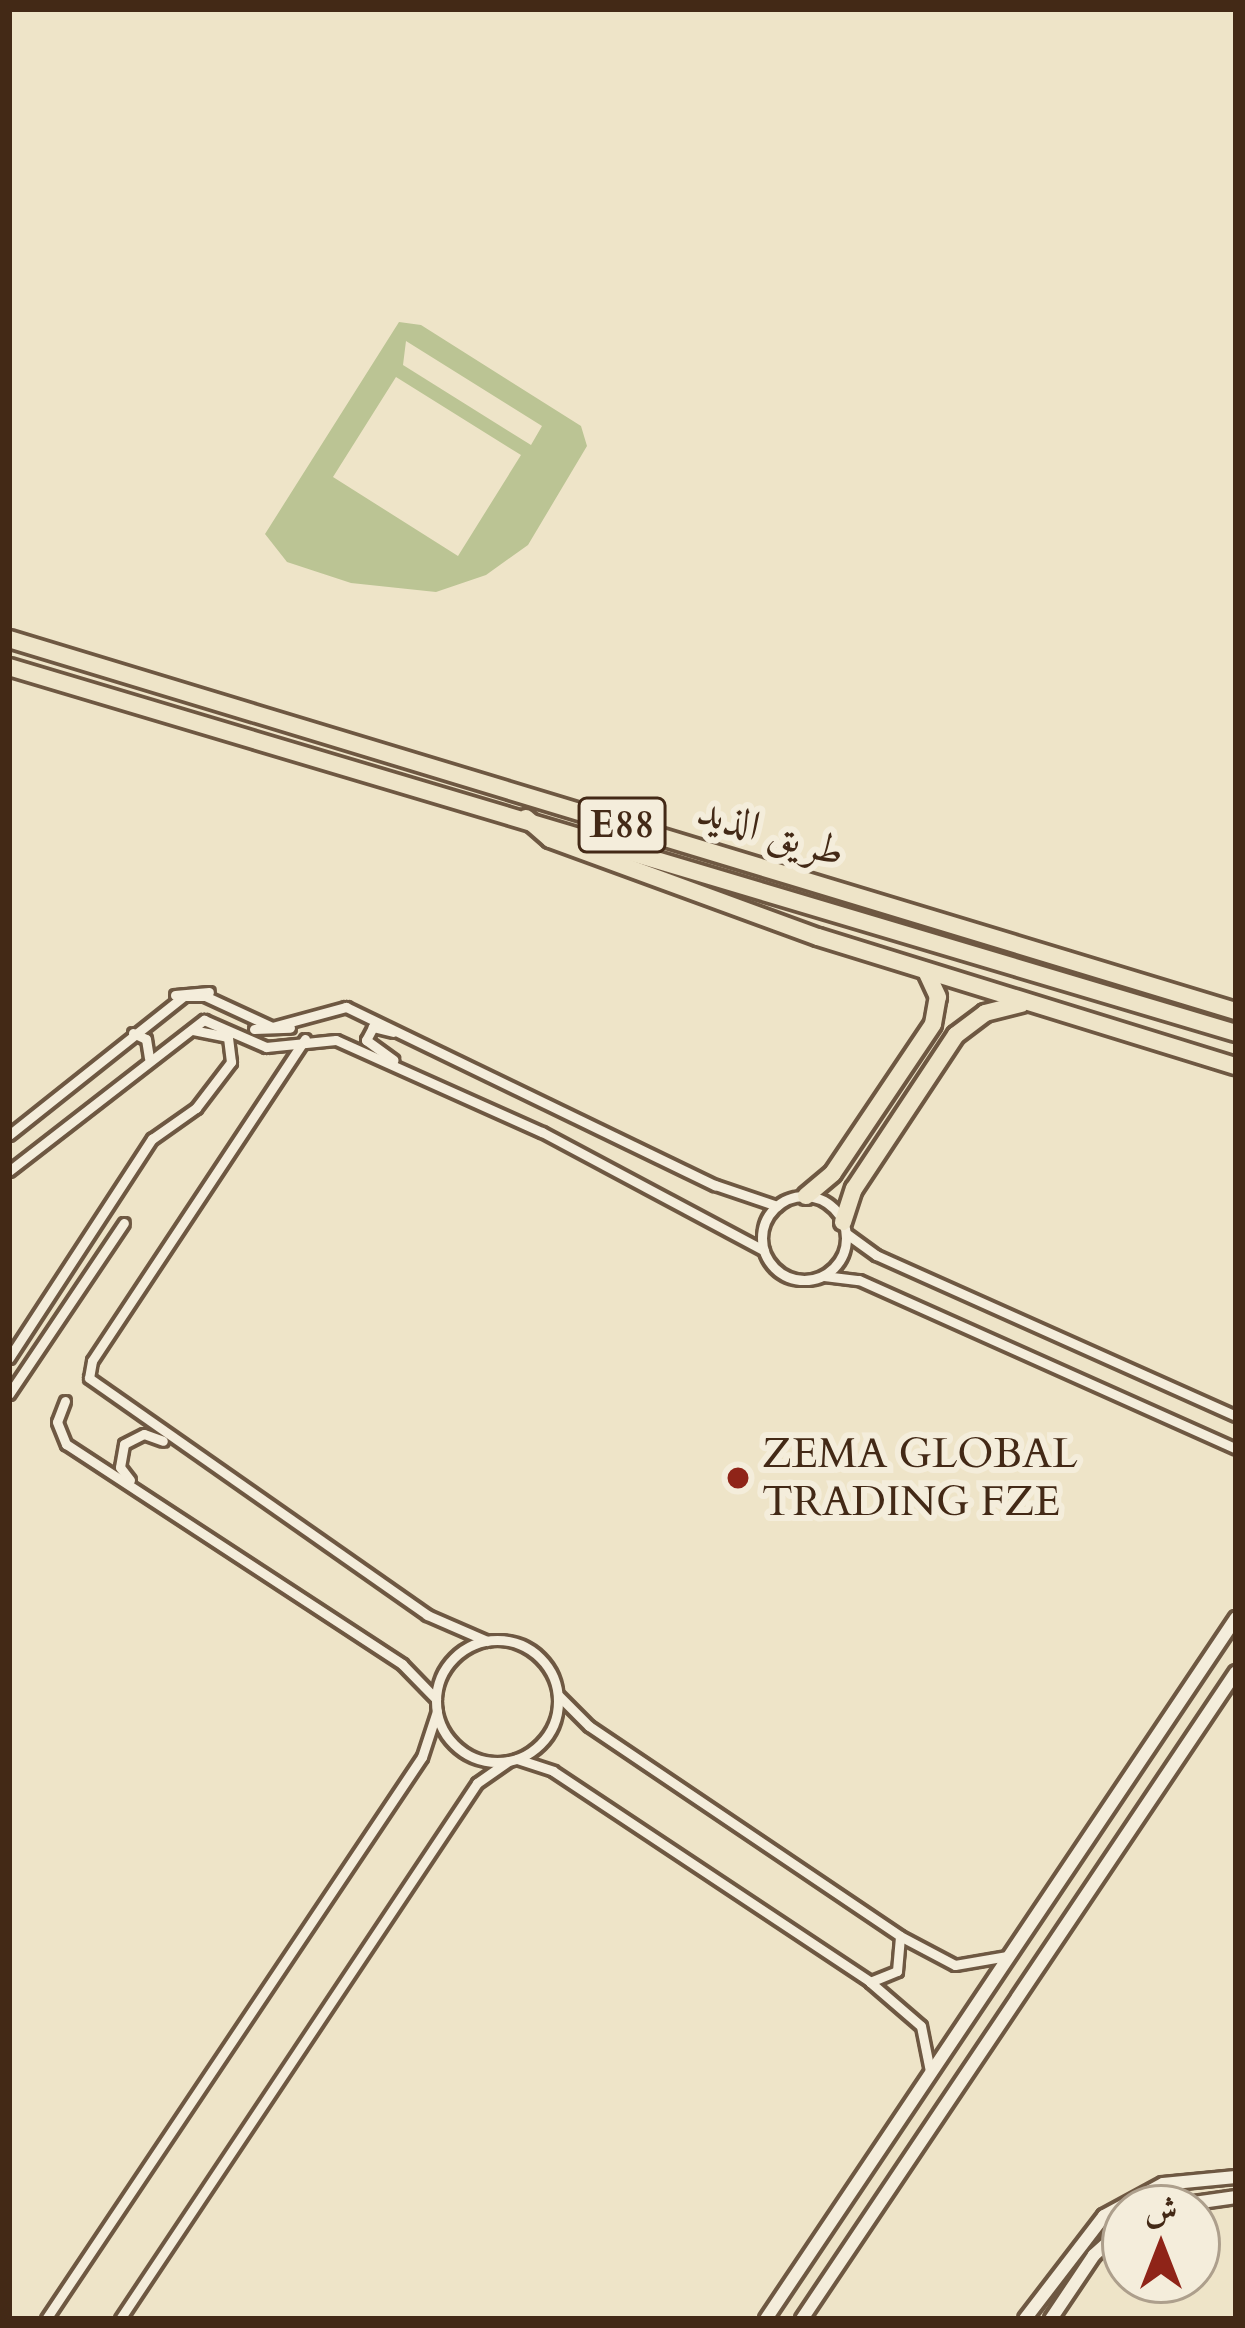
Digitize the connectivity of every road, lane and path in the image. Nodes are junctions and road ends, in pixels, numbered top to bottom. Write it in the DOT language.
graph roads {
  1 [pos="9,639"];
  2 [pos="9,668"];
  3 [pos="526,817"];
  4 [pos="926,971"];
  5 [pos="1031,1003"];
  6 [pos="1236,1011"];
  7 [pos="133,1033"];
  8 [pos="1236,1033"];
  9 [pos="171,1040"];
  10 [pos="305,1040"];
  11 [pos="422,1040"];
  12 [pos="149,1058"];
  13 [pos="1236,1066"];
  14 [pos="404,1071"];
  15 [pos="9,1135"];
  16 [pos="9,1171"];
  17 [pos="806,1196"];
  18 [pos="777,1205"];
  19 [pos="124,1222"];
  20 [pos="845,1228"];
  21 [pos="763,1250"];
  22 [pos="824,1276"];
  23 [pos="9,1358"];
  24 [pos="9,1394"];
  25 [pos="65,1401"];
  26 [pos="1236,1416"];
  27 [pos="1236,1449"];
  28 [pos="188,1452"];
  29 [pos="152,1500"];
  30 [pos="1236,1618"];
  31 [pos="487,1640"];
  32 [pos="1236,1672"];
  33 [pos="559,1696"];
  34 [pos="436,1699"];
  35 [pos="437,1712"];
  36 [pos="512,1760"];
  37 [pos="900,1936"];
  38 [pos="1011,1953"];
  39 [pos="870,1982"];
  40 [pos="928,2078"];
  41 [pos="1236,2177"];
  42 [pos="1101,2249"];
  43 [pos="46,2319"];
  44 [pos="120,2319"];
  45 [pos="766,2319"];
  46 [pos="802,2319"];
  47 [pos="1025,2319"];
  48 [pos="1051,2319"];
  1 -- 6 [label="highway, طريق الذيد / E88"];
  2 -- 3 [label="highway, طريق الذيد / E88"];
  3 -- 4 [label="highway"];
  3 -- 8 [label="highway, طريق الذيد / E88"];
  4 -- 5 [label="highway"];
  4 -- 17 [label="highway"];
  5 -- 13 [label="highway"];
  5 -- 20 [label="highway"];
  7 -- 11 [label="street"];
  7 -- 12 [label="street"];
  7 -- 15 [label="street"];
  9 -- 10 [label="street"];
  9 -- 12 [label="street"];
  9 -- 23 [label="street"];
  10 -- 14 [label="street"];
  10 -- 28 [label="street"];
  11 -- 14 [label="street"];
  11 -- 18 [label="street"];
  12 -- 16 [label="street"];
  14 -- 21 [label="street"];
  17 -- 18 [label="street"];
  17 -- 20 [label="street"];
  18 -- 21 [label="street"];
  19 -- 24 [label="street"];
  20 -- 22 [label="street"];
  20 -- 26 [label="street"];
  21 -- 22 [label="street"];
  22 -- 27 [label="street"];
  25 -- 29 [label="street"];
  28 -- 29 [label="street"];
  28 -- 31 [label="street"];
  29 -- 34 [label="street"];
  30 -- 38 [label="street"];
  31 -- 33 [label="street"];
  31 -- 34 [label="street"];
  32 -- 46 [label="street"];
  33 -- 36 [label="street"];
  33 -- 37 [label="street"];
  34 -- 35 [label="street"];
  35 -- 36 [label="street"];
  35 -- 43 [label="street"];
  36 -- 39 [label="street"];
  36 -- 44 [label="street"];
  37 -- 38 [label="street"];
  37 -- 39 [label="street"];
  38 -- 40 [label="street"];
  39 -- 40 [label="street"];
  40 -- 45 [label="street"];
  41 -- 47 [label="street"];
  42 -- 48 [label="street"];
}
